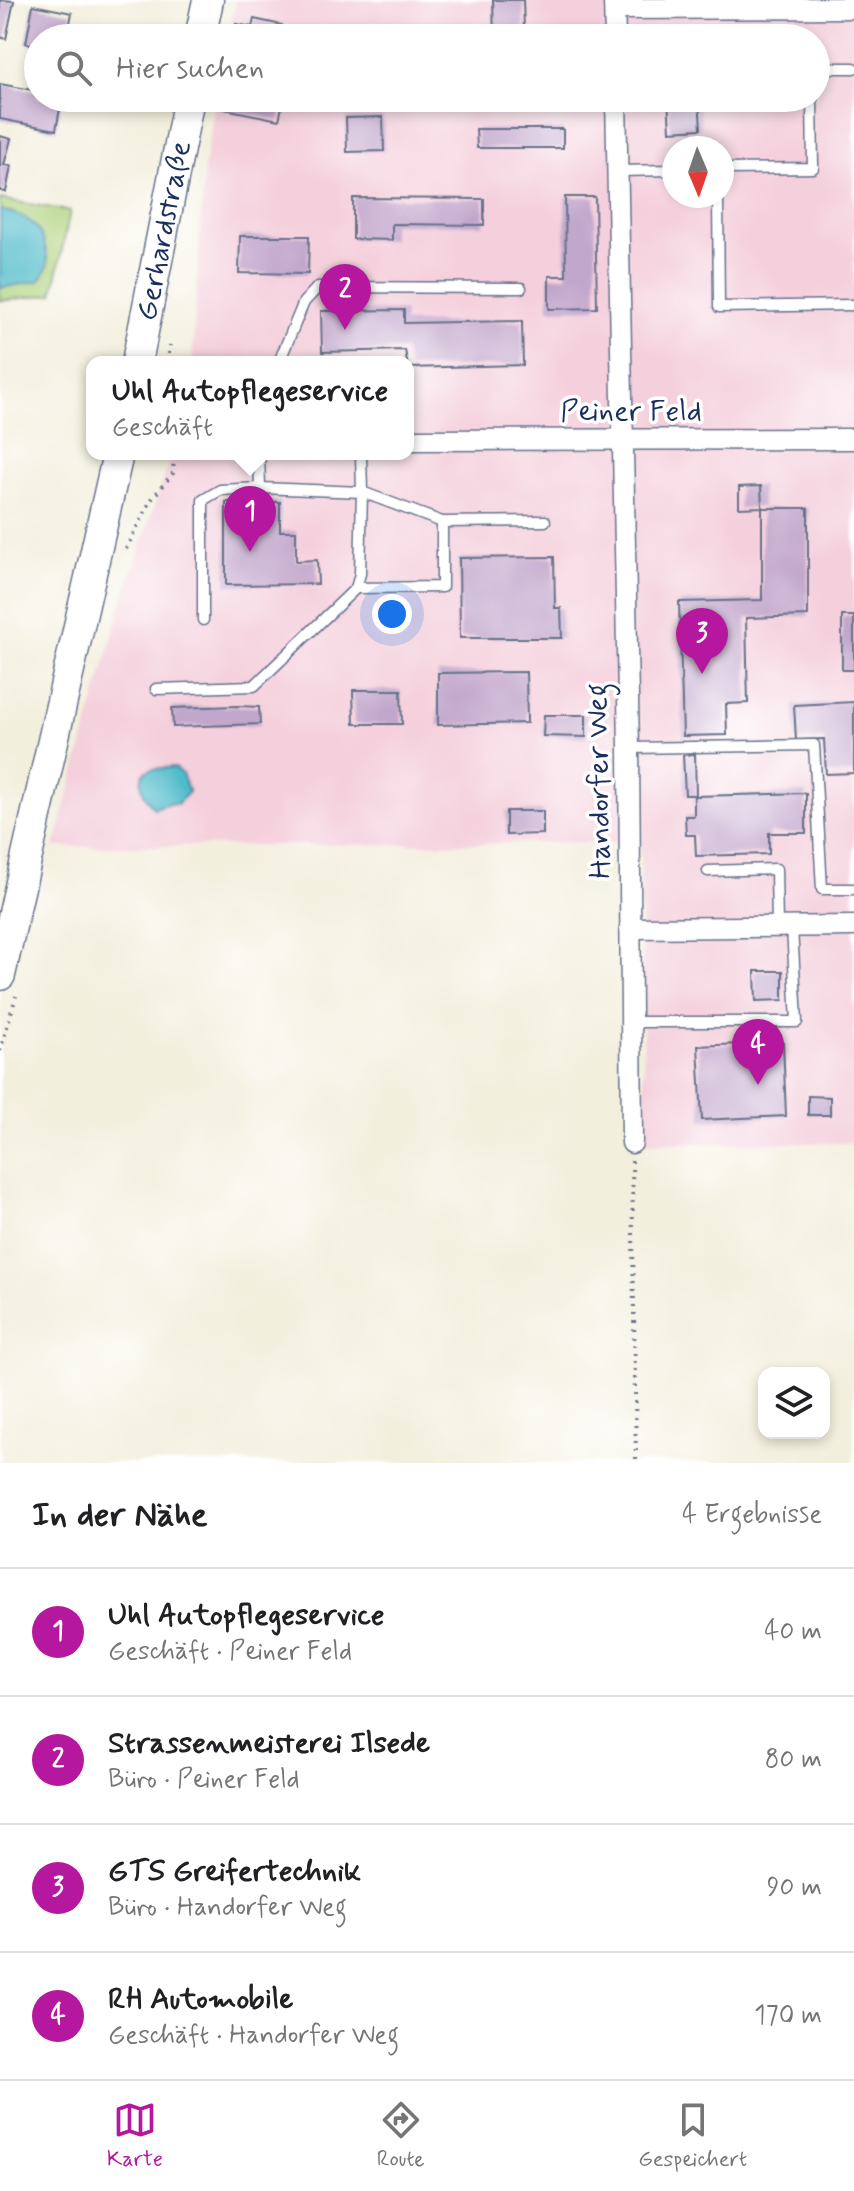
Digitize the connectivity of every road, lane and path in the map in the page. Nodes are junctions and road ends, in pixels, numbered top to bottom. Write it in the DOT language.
graph roads {
  1 [pos="208,0"];
  2 [pos="614,5"];
  3 [pos="854,8"];
  4 [pos="203,24"];
  5 [pos="830,68"];
  6 [pos="854,68"];
  7 [pos="186,112"];
  8 [pos="616,112"];
  9 [pos="812,112"];
  10 [pos="734,169"];
  11 [pos="662,170"];
  12 [pos="617,171"];
  13 [pos="718,208"];
  14 [pos="521,288"];
  15 [pos="854,305"];
  16 [pos="138,356"];
  17 [pos="282,356"];
  18 [pos="854,439"];
  19 [pos="414,440"];
  20 [pos="622,440"];
  21 [pos="117,460"];
  22 [pos="259,460"];
  23 [pos="361,460"];
  24 [pos="260,488"];
  25 [pos="362,492"];
  26 [pos="545,521"];
  27 [pos="442,522"];
  28 [pos="356,588"];
  29 [pos="203,620"];
  30 [pos="156,689"];
  31 [pos="629,748"];
  32 [pos="708,871"];
  33 [pos="854,889"];
  34 [pos="854,926"];
  35 [pos="784,927"];
  36 [pos="630,928"];
  37 [pos="0,975"];
  38 [pos="631,1022"];
  39 [pos="632,1143"];
  40 [pos="636,1463"];
  1 -- 4 [label="main road"];
  2 -- 3 [label="street"];
  5 -- 6 [label="lane"];
  7 -- 16 [label="main road, Gerhardstraße"];
  8 -- 12 [label="street, Handorfer Weg"];
  9 -- 10 [label="lane"];
  11 -- 12 [label="lane"];
  12 -- 20 [label="street, Handorfer Weg"];
  13 -- 15 [label="lane"];
  14 -- 17 [label="lane"];
  18 -- 20 [label="street, Peiner Feld"];
  19 -- 20 [label="street, Peiner Feld"];
  20 -- 31 [label="street, Handorfer Weg"];
  21 -- 37 [label="main road"];
  22 -- 24 [label="lane"];
  23 -- 25 [label="lane"];
  24 -- 25 [label="lane"];
  24 -- 29 [label="lane"];
  25 -- 27 [label="lane"];
  25 -- 28 [label="lane"];
  26 -- 27 [label="lane"];
  27 -- 28 [label="lane"];
  28 -- 30 [label="lane"];
  31 -- 33 [label="lane"];
  31 -- 36 [label="street, Handorfer Weg"];
  32 -- 35 [label="lane"];
  34 -- 35 [label="street"];
  35 -- 36 [label="street"];
  35 -- 38 [label="lane"];
  36 -- 38 [label="street, Handorfer Weg"];
  38 -- 39 [label="street, Handorfer Weg"];
  39 -- 40 [label="path"];
}
